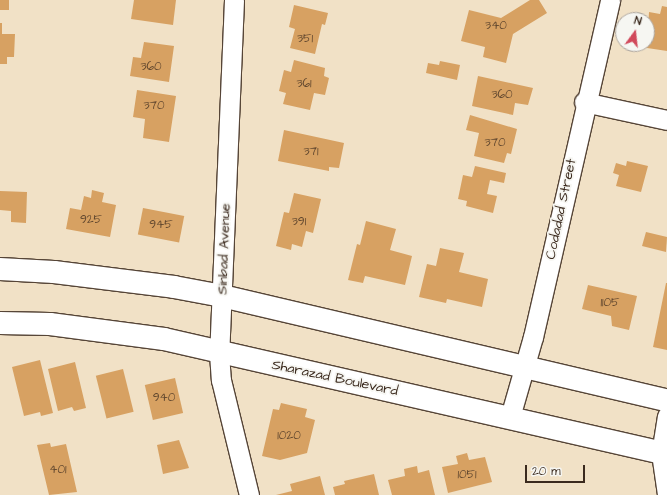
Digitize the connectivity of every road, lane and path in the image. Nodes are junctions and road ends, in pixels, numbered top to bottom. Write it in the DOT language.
graph roads {
  1 [pos="234,0"];
  2 [pos="610,0"];
  3 [pos="584,102"];
  4 [pos="667,120"];
  5 [pos="0,270"];
  6 [pos="222,296"];
  7 [pos="0,323"];
  8 [pos="219,353"];
  9 [pos="524,366"];
  10 [pos="667,400"];
  11 [pos="510,416"];
  12 [pos="667,416"];
  13 [pos="664,454"];
  14 [pos="667,494"];
  15 [pos="249,495"];
  1 -- 6 [label="street, Sinbad Avenue"];
  2 -- 3 [label="street, Codadad Street"];
  3 -- 4 [label="street"];
  3 -- 9 [label="street, Codadad Street"];
  5 -- 6 [label="street"];
  6 -- 8 [label="street, Sinbad Avenue"];
  6 -- 9 [label="street"];
  7 -- 8 [label="street, Sharazad Boulevard"];
  8 -- 11 [label="street, Sharazad Boulevard"];
  8 -- 15 [label="street, Sinbad Avenue"];
  9 -- 10 [label="street"];
  9 -- 11 [label="street, Codadad Street"];
  11 -- 13 [label="street, Sharazad Boulevard"];
  12 -- 13 [label="street"];
  13 -- 14 [label="street"];
}
